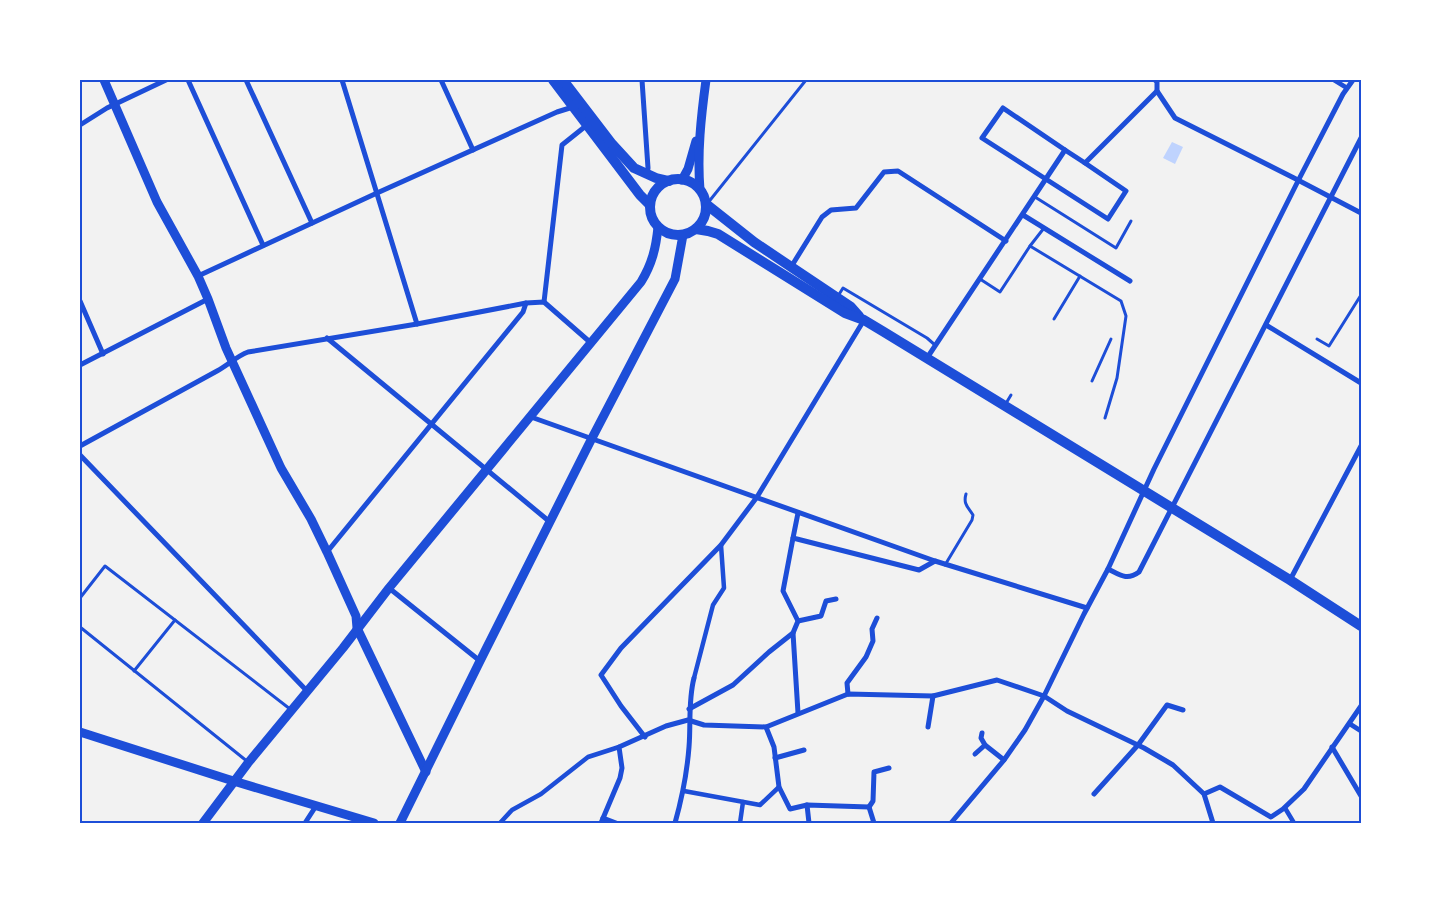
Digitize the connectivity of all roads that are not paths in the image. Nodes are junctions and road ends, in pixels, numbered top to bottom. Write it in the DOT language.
graph roads {
  1 [pos="104,80"];
  2 [pos="166,80"];
  3 [pos="188,80"];
  4 [pos="246,80"];
  5 [pos="342,80"];
  6 [pos="441,80"];
  7 [pos="553,80"];
  8 [pos="563,80"];
  9 [pos="642,80"];
  10 [pos="706,80"];
  11 [pos="806,80"];
  12 [pos="1155,80"];
  13 [pos="1334,80"];
  14 [pos="1353,80"];
  15 [pos="1342,82"];
  16 [pos="1347,88"];
  17 [pos="1157,91"];
  18 [pos="115,105"];
  19 [pos="573,107"];
  20 [pos="80,125"];
  21 [pos="587,125"];
  22 [pos="699,131"];
  23 [pos="1361,138"];
  24 [pos="473,150"];
  25 [pos="1065,150"];
  26 [pos="1085,163"];
  27 [pos="647,174"];
  28 [pos="682,180"];
  29 [pos="669,181"];
  30 [pos="1046,181"];
  31 [pos="1298,181"];
  32 [pos="700,190"];
  33 [pos="377,193"];
  34 [pos="1035,197"];
  35 [pos="1330,198"];
  36 [pos="650,204"];
  37 [pos="706,204"];
  38 [pos="1361,213"];
  39 [pos="1023,215"];
  40 [pos="1131,220"];
  41 [pos="312,223"];
  42 [pos="658,227"];
  43 [pos="1044,228"];
  44 [pos="696,229"];
  45 [pos="683,235"];
  46 [pos="1006,241"];
  47 [pos="263,245"];
  48 [pos="1030,246"];
  49 [pos="791,267"];
  50 [pos="198,276"];
  51 [pos="1080,276"];
  52 [pos="980,279"];
  53 [pos="1130,281"];
  54 [pos="1361,295"];
  55 [pos="837,298"];
  56 [pos="208,299"];
  57 [pos="80,301"];
  58 [pos="544,302"];
  59 [pos="526,303"];
  60 [pos="1054,319"];
  61 [pos="864,320"];
  62 [pos="417,324"];
  63 [pos="1266,325"];
  64 [pos="327,338"];
  65 [pos="1110,339"];
  66 [pos="1317,339"];
  67 [pos="591,343"];
  68 [pos="935,345"];
  69 [pos="103,354"];
  70 [pos="927,358"];
  71 [pos="232,362"];
  72 [pos="80,365"];
  73 [pos="1092,381"];
  74 [pos="1361,383"];
  75 [pos="1011,395"];
  76 [pos="1004,405"];
  77 [pos="531,417"];
  78 [pos="1105,418"];
  79 [pos="432,425"];
  80 [pos="591,440"];
  81 [pos="80,446"];
  82 [pos="1361,446"];
  83 [pos="80,455"];
  84 [pos="486,469"];
  85 [pos="1144,491"];
  86 [pos="966,494"];
  87 [pos="757,497"];
  88 [pos="1172,509"];
  89 [pos="798,513"];
  90 [pos="550,523"];
  91 [pos="793,538"];
  92 [pos="721,545"];
  93 [pos="327,552"];
  94 [pos="935,562"];
  95 [pos="945,565"];
  96 [pos="1108,569"];
  97 [pos="1290,580"];
  98 [pos="389,588"];
  99 [pos="80,598"];
  100 [pos="836,599"];
  101 [pos="1087,608"];
  102 [pos="877,618"];
  103 [pos="175,620"];
  104 [pos="798,621"];
  105 [pos="1361,626"];
  106 [pos="80,627"];
  107 [pos="357,628"];
  108 [pos="792,633"];
  109 [pos="480,661"];
  110 [pos="134,671"];
  111 [pos="694,678"];
  112 [pos="306,691"];
  113 [pos="848,694"];
  114 [pos="933,696"];
  115 [pos="1044,696"];
  116 [pos="1361,706"];
  117 [pos="689,709"];
  118 [pos="290,710"];
  119 [pos="1183,710"];
  120 [pos="798,713"];
  121 [pos="688,720"];
  122 [pos="1350,724"];
  123 [pos="928,726"];
  124 [pos="766,727"];
  125 [pos="1361,731"];
  126 [pos="80,732"];
  127 [pos="982,733"];
  128 [pos="645,737"];
  129 [pos="984,745"];
  130 [pos="1138,745"];
  131 [pos="1332,747"];
  132 [pos="619,748"];
  133 [pos="804,750"];
  134 [pos="975,754"];
  135 [pos="775,758"];
  136 [pos="1004,760"];
  137 [pos="248,763"];
  138 [pos="889,768"];
  139 [pos="426,772"];
  140 [pos="233,781"];
  141 [pos="779,787"];
  142 [pos="684,791"];
  143 [pos="1094,794"];
  144 [pos="1204,794"];
  145 [pos="1361,796"];
  146 [pos="743,802"];
  147 [pos="807,805"];
  148 [pos="316,806"];
  149 [pos="869,807"];
  150 [pos="1284,809"];
  151 [pos="602,820"];
  152 [pos="402,822"];
  153 [pos="203,823"];
  154 [pos="305,823"];
  155 [pos="374,823"];
  156 [pos="500,823"];
  157 [pos="616,823"];
  158 [pos="675,823"];
  159 [pos="740,823"];
  160 [pos="809,823"];
  161 [pos="874,823"];
  162 [pos="951,823"];
  163 [pos="1213,823"];
  164 [pos="1294,823"];
  1 -- 18 [label="street"];
  2 -- 18 [label="street"];
  3 -- 47 [label="street"];
  4 -- 41 [label="street"];
  5 -- 33 [label="street"];
  6 -- 24 [label="street"];
  7 -- 19 [label="main road"];
  8 -- 27 [label="main road"];
  9 -- 27 [label="street"];
  10 -- 22 [label="street"];
  11 -- 37 [label="lane"];
  12 -- 17 [label="street"];
  13 -- 15 [label="street"];
  14 -- 16 [label="street"];
  15 -- 16 [label="street"];
  16 -- 31 [label="street"];
  17 -- 26 [label="street"];
  17 -- 31 [label="street"];
  18 -- 20 [label="street"];
  18 -- 50 [label="street"];
  19 -- 21 [label="main road"];
  19 -- 24 [label="street"];
  21 -- 36 [label="main road"];
  21 -- 58 [label="street"];
  22 -- 28 [label="street"];
  22 -- 32 [label="street"];
  23 -- 35 [label="street"];
  24 -- 33 [label="street"];
  25 -- 26 [label="street"];
  25 -- 30 [label="street"];
  25 -- 30 [label="street"];
  26 -- 30 [label="street"];
  27 -- 29 [label="main road"];
  28 -- 29 [label="main road"];
  28 -- 32 [label="main road"];
  29 -- 36 [label="main road"];
  30 -- 34 [label="street"];
  31 -- 35 [label="street"];
  31 -- 85 [label="street"];
  32 -- 37 [label="main road"];
  33 -- 41 [label="street"];
  33 -- 62 [label="street"];
  34 -- 39 [label="street"];
  34 -- 40 [label="lane"];
  35 -- 38 [label="street"];
  35 -- 63 [label="street"];
  36 -- 42 [label="main road"];
  37 -- 44 [label="main road"];
  37 -- 49 [label="main road"];
  39 -- 43 [label="street"];
  39 -- 46 [label="street"];
  41 -- 47 [label="street"];
  42 -- 45 [label="main road"];
  42 -- 67 [label="street"];
  43 -- 48 [label="lane"];
  43 -- 53 [label="street"];
  44 -- 45 [label="main road"];
  44 -- 61 [label="main road"];
  45 -- 80 [label="street"];
  46 -- 49 [label="street"];
  46 -- 52 [label="street"];
  47 -- 50 [label="street"];
  48 -- 51 [label="lane"];
  48 -- 52 [label="lane"];
  49 -- 55 [label="main road"];
  50 -- 56 [label="street"];
  51 -- 60 [label="lane"];
  51 -- 78 [label="lane"];
  52 -- 68 [label="street"];
  54 -- 66 [label="lane"];
  55 -- 61 [label="main road"];
  55 -- 68 [label="lane"];
  56 -- 69 [label="street"];
  56 -- 71 [label="street"];
  57 -- 69 [label="street"];
  58 -- 59 [label="street"];
  58 -- 67 [label="street"];
  59 -- 62 [label="street"];
  59 -- 79 [label="street"];
  61 -- 70 [label="main road"];
  61 -- 87 [label="street"];
  62 -- 64 [label="street"];
  63 -- 74 [label="street"];
  63 -- 88 [label="street"];
  64 -- 71 [label="street"];
  64 -- 79 [label="street"];
  65 -- 73 [label="lane"];
  67 -- 77 [label="street"];
  68 -- 70 [label="street"];
  69 -- 72 [label="street"];
  70 -- 76 [label="main road"];
  71 -- 81 [label="street"];
  71 -- 93 [label="street"];
  75 -- 76 [label="lane"];
  76 -- 85 [label="main road"];
  77 -- 80 [label="street"];
  77 -- 84 [label="street"];
  79 -- 84 [label="street"];
  79 -- 93 [label="street"];
  80 -- 87 [label="street"];
  80 -- 90 [label="street"];
  82 -- 97 [label="street"];
  83 -- 112 [label="street"];
  84 -- 90 [label="street"];
  84 -- 98 [label="street"];
  85 -- 88 [label="main road"];
  85 -- 96 [label="street"];
  86 -- 95 [label="lane"];
  87 -- 89 [label="street"];
  87 -- 92 [label="street"];
  88 -- 96 [label="street"];
  88 -- 97 [label="main road"];
  89 -- 91 [label="street"];
  89 -- 94 [label="street"];
  90 -- 109 [label="street"];
  91 -- 94 [label="street"];
  91 -- 104 [label="street"];
  92 -- 111 [label="street"];
  92 -- 128 [label="street"];
  93 -- 107 [label="street"];
  94 -- 95 [label="street"];
  95 -- 101 [label="street"];
  96 -- 101 [label="street"];
  97 -- 105 [label="main road"];
  98 -- 107 [label="street"];
  98 -- 109 [label="street"];
  99 -- 103 [label="lane"];
  100 -- 104 [label="street"];
  101 -- 115 [label="street"];
  102 -- 113 [label="street"];
  103 -- 110 [label="lane"];
  103 -- 118 [label="lane"];
  104 -- 108 [label="street"];
  106 -- 110 [label="lane"];
  107 -- 112 [label="street"];
  107 -- 139 [label="street"];
  108 -- 117 [label="street"];
  108 -- 120 [label="street"];
  109 -- 139 [label="street"];
  110 -- 137 [label="lane"];
  111 -- 117 [label="street"];
  112 -- 118 [label="street"];
  113 -- 114 [label="street"];
  113 -- 120 [label="street"];
  114 -- 115 [label="street"];
  114 -- 123 [label="street"];
  115 -- 130 [label="street"];
  115 -- 136 [label="street"];
  116 -- 122 [label="street"];
  117 -- 121 [label="street"];
  118 -- 137 [label="street"];
  119 -- 130 [label="street"];
  120 -- 124 [label="street"];
  121 -- 124 [label="street"];
  121 -- 128 [label="street"];
  121 -- 142 [label="street"];
  122 -- 125 [label="street"];
  122 -- 131 [label="street"];
  124 -- 135 [label="street"];
  126 -- 140 [label="street"];
  127 -- 129 [label="street"];
  128 -- 132 [label="street"];
  129 -- 134 [label="street"];
  129 -- 136 [label="street"];
  130 -- 143 [label="street"];
  130 -- 144 [label="street"];
  131 -- 145 [label="street"];
  131 -- 150 [label="street"];
  132 -- 151 [label="street"];
  132 -- 156 [label="street"];
  133 -- 135 [label="street"];
  135 -- 141 [label="street"];
  136 -- 162 [label="street"];
  137 -- 140 [label="street"];
  138 -- 149 [label="street"];
  139 -- 152 [label="street"];
  140 -- 148 [label="street"];
  140 -- 153 [label="street"];
  141 -- 146 [label="street"];
  141 -- 147 [label="street"];
  142 -- 146 [label="street"];
  142 -- 158 [label="street"];
  144 -- 150 [label="street"];
  144 -- 163 [label="street"];
  146 -- 159 [label="street"];
  147 -- 149 [label="street"];
  147 -- 160 [label="street"];
  148 -- 154 [label="street"];
  148 -- 155 [label="street"];
  149 -- 161 [label="street"];
  150 -- 164 [label="street"];
  151 -- 157 [label="street"];
}
